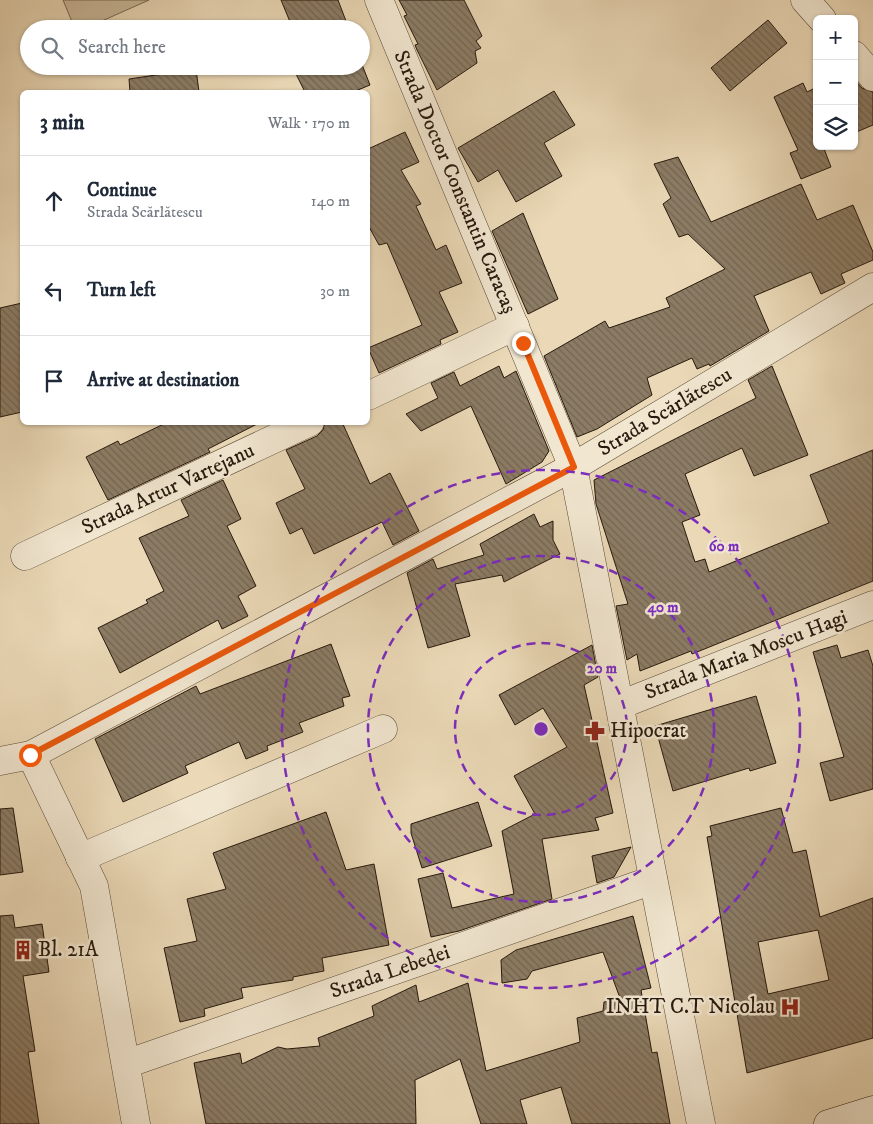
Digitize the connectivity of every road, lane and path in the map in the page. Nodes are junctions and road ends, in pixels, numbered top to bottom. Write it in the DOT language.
graph roads {
  1 [pos="378,0"];
  2 [pos="805,0"];
  3 [pos="818,15"];
  4 [pos="858,60"];
  5 [pos="873,77"];
  6 [pos="873,287"];
  7 [pos="515,326"];
  8 [pos="370,395"];
  9 [pos="304,425"];
  10 [pos="574,467"];
  11 [pos="25,556"];
  12 [pos="873,605"];
  13 [pos="620,705"];
  14 [pos="383,729"];
  15 [pos="30,755"];
  16 [pos="0,761"];
  17 [pos="80,858"];
  18 [pos="654,880"];
  19 [pos="126,1064"];
  20 [pos="873,1110"];
  21 [pos="136,1124"];
  22 [pos="701,1124"];
  23 [pos="828,1124"];
  1 -- 7 [label="street, Strada Doctor Constantin Caracaș"];
  2 -- 3 [label="street"];
  4 -- 5 [label="street"];
  6 -- 10 [label="street, Strada Scărlătescu"];
  7 -- 8 [label="street"];
  7 -- 10 [label="street, Strada Doctor Constantin Caracaș"];
  9 -- 11 [label="street, Strada Artur Vartejanu"];
  10 -- 13 [label="street, Strada Doctor Constantin Caracaș"];
  10 -- 15 [label="street, Strada Scărlătescu"];
  12 -- 13 [label="street, Strada Maria Moscu Hagi"];
  13 -- 18 [label="street, Strada Doctor Constantin Caracaș"];
  14 -- 17 [label="street"];
  15 -- 16 [label="street, Strada Scărlătescu"];
  15 -- 17 [label="street"];
  17 -- 19 [label="street"];
  18 -- 19 [label="street, Strada Lebedei"];
  18 -- 22 [label="street, Strada Doctor Constantin Caracaș"];
  19 -- 21 [label="street"];
  20 -- 23 [label="street"];
}
